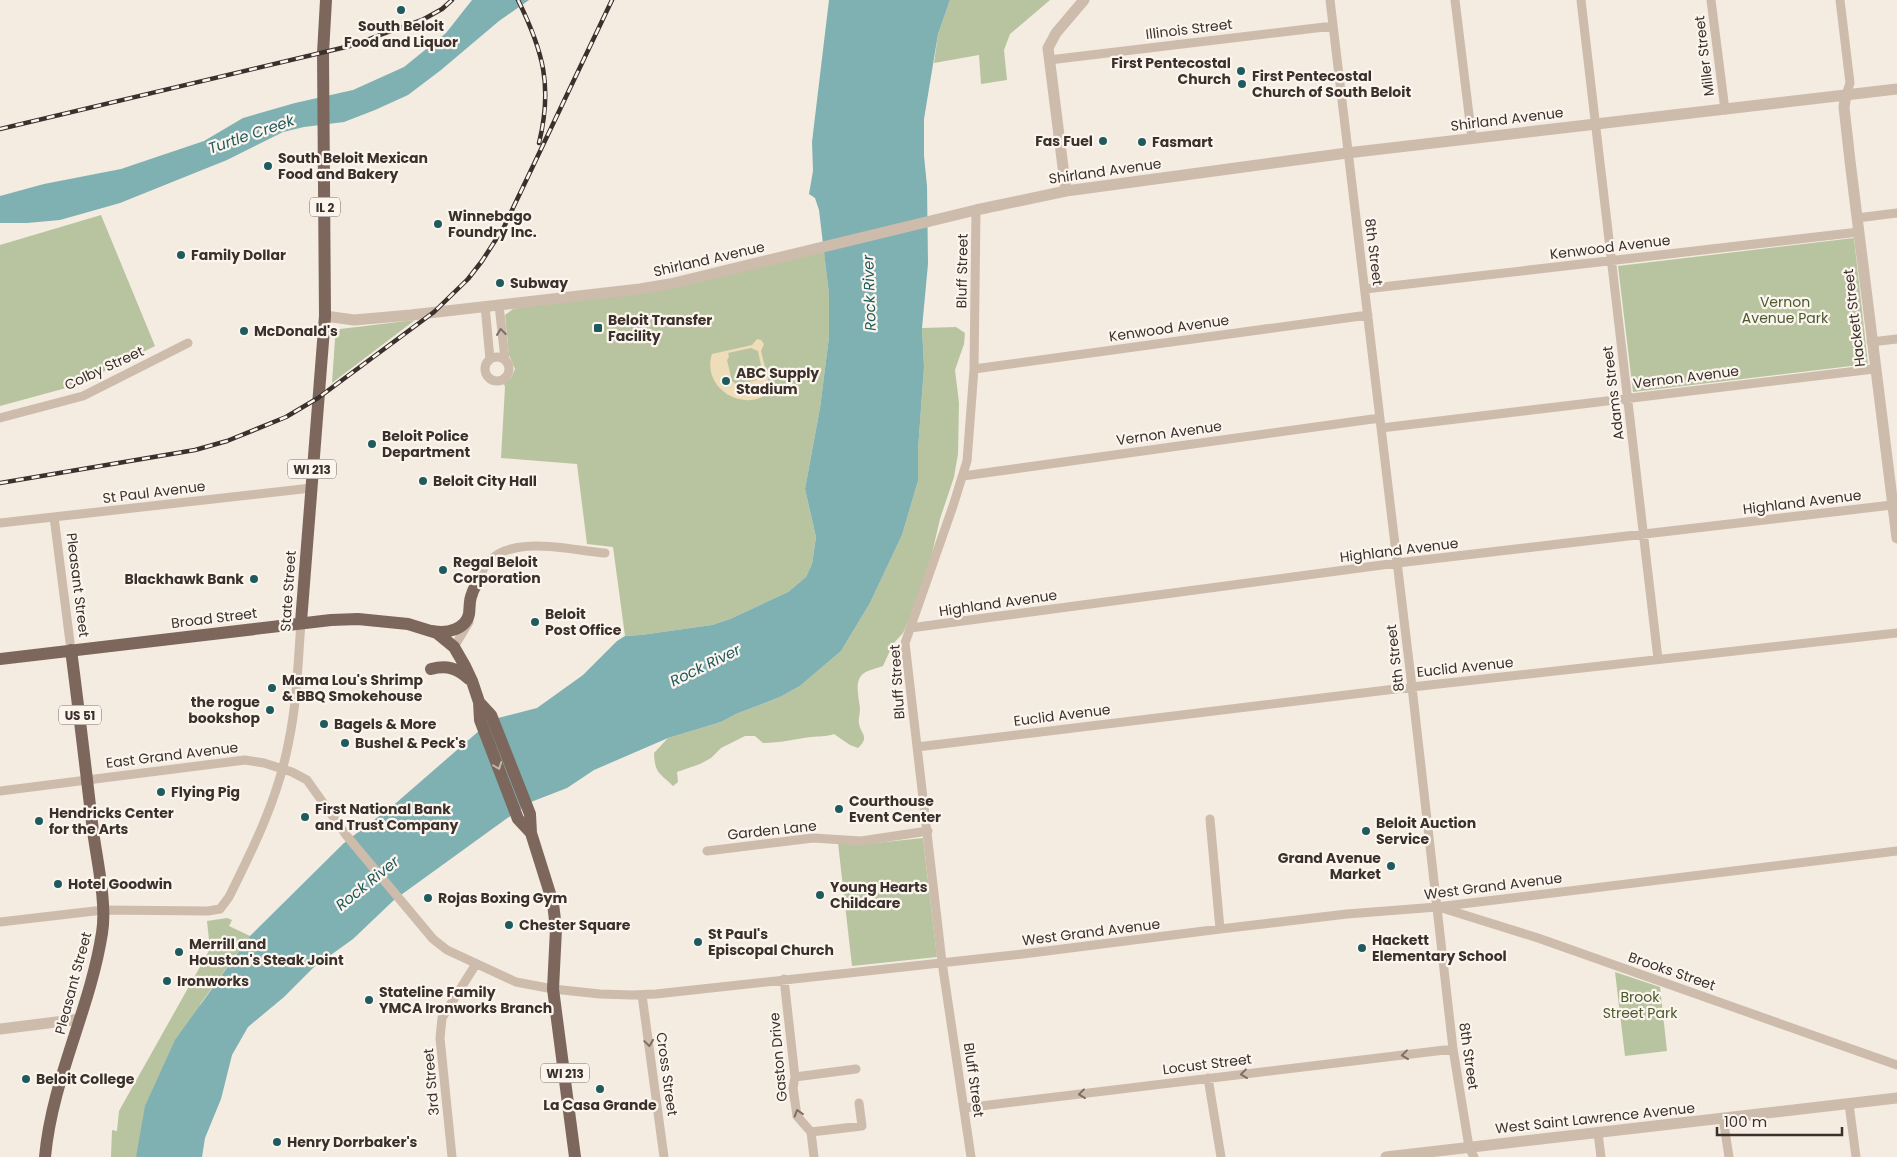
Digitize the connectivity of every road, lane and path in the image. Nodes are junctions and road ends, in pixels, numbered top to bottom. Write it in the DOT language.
graph roads {
  1 [pos="326,0"];
  2 [pos="1084,0"];
  3 [pos="1330,0"];
  4 [pos="1455,0"];
  5 [pos="1581,0"];
  6 [pos="1711,0"];
  7 [pos="1840,0"];
  8 [pos="1333,26"];
  9 [pos="1049,60"];
  10 [pos="1897,89"];
  11 [pos="1846,95"];
  12 [pos="1725,110"];
  13 [pos="1596,124"];
  14 [pos="1472,139"];
  15 [pos="1347,153"];
  16 [pos="1066,191"];
  17 [pos="976,210"];
  18 [pos="1897,213"];
  19 [pos="1857,218"];
  20 [pos="1859,232"];
  21 [pos="1611,261"];
  22 [pos="326,264"];
  23 [pos="1364,289"];
  24 [pos="499,305"];
  25 [pos="485,306"];
  26 [pos="1368,315"];
  27 [pos="325,316"];
  28 [pos="1897,339"];
  29 [pos="1871,342"];
  30 [pos="188,343"];
  31 [pos="490,359"];
  32 [pos="505,360"];
  33 [pos="1874,368"];
  34 [pos="974,369"];
  35 [pos="1627,397"];
  36 [pos="0,418"];
  37 [pos="1380,423"];
  38 [pos="1892,466"];
  39 [pos="963,476"];
  40 [pos="311,488"];
  41 [pos="1892,505"];
  42 [pos="54,517"];
  43 [pos="0,524"];
  44 [pos="1643,535"];
  45 [pos="1897,538"];
  46 [pos="605,553"];
  47 [pos="1397,563"];
  48 [pos="481,576"];
  49 [pos="301,622"];
  50 [pos="910,628"];
  51 [pos="432,631"];
  52 [pos="1897,633"];
  53 [pos="454,647"];
  54 [pos="71,650"];
  55 [pos="0,659"];
  56 [pos="1658,659"];
  57 [pos="431,669"];
  58 [pos="472,681"];
  59 [pos="1412,687"];
  60 [pos="917,747"];
  61 [pos="282,769"];
  62 [pos="87,780"];
  63 [pos="0,791"];
  64 [pos="1210,819"];
  65 [pos="928,832"];
  66 [pos="346,835"];
  67 [pos="1897,850"];
  68 [pos="708,851"];
  69 [pos="1437,906"];
  70 [pos="103,910"];
  71 [pos="0,922"];
  72 [pos="1220,930"];
  73 [pos="942,962"];
  74 [pos="476,964"];
  75 [pos="784,979"];
  76 [pos="553,990"];
  77 [pos="642,995"];
  78 [pos="80,1019"];
  79 [pos="0,1029"];
  80 [pos="1453,1049"];
  81 [pos="1897,1065"];
  82 [pos="856,1069"];
  83 [pos="795,1077"];
  84 [pos="1208,1078"];
  85 [pos="1897,1098"];
  86 [pos="860,1103"];
  87 [pos="1848,1104"];
  88 [pos="964,1108"];
  89 [pos="1723,1118"];
  90 [pos="811,1132"];
  91 [pos="1598,1133"];
  92 [pos="1471,1152"];
  93 [pos="45,1157"];
  94 [pos="452,1157"];
  95 [pos="575,1157"];
  96 [pos="664,1157"];
  97 [pos="814,1157"];
  98 [pos="971,1157"];
  99 [pos="1221,1157"];
  100 [pos="1386,1157"];
  101 [pos="1601,1157"];
  102 [pos="1729,1157"];
  103 [pos="1856,1157"];
  1 -- 22 [label="main road, IL 2"];
  2 -- 9 [label="street"];
  3 -- 8 [label="street, 8th Street"];
  4 -- 14 [label="street"];
  5 -- 13 [label="street, Adams Street"];
  6 -- 12 [label="street, Miller Street"];
  7 -- 11 [label="street"];
  8 -- 9 [label="street, Illinois Street"];
  8 -- 15 [label="street, 8th Street"];
  9 -- 16 [label="street"];
  10 -- 11 [label="street, Shirland Avenue"];
  11 -- 12 [label="street, Shirland Avenue"];
  11 -- 19 [label="street, Hackett Street"];
  12 -- 13 [label="street, Shirland Avenue"];
  13 -- 14 [label="street, Shirland Avenue"];
  13 -- 21 [label="street, Adams Street"];
  14 -- 15 [label="street, Shirland Avenue"];
  15 -- 16 [label="street, Shirland Avenue"];
  15 -- 23 [label="street, 8th Street"];
  16 -- 17 [label="street, Shirland Avenue"];
  17 -- 24 [label="street, Shirland Avenue"];
  17 -- 34 [label="street, Bluff Street"];
  18 -- 19 [label="street"];
  19 -- 20 [label="street, Hackett Street"];
  20 -- 21 [label="street, Kenwood Avenue"];
  20 -- 29 [label="street, Hackett Street"];
  21 -- 23 [label="street, Kenwood Avenue"];
  21 -- 35 [label="street, Adams Street"];
  22 -- 27 [label="main road, State Street / WI 213"];
  23 -- 26 [label="street, 8th Street"];
  24 -- 25 [label="street, Shirland Avenue"];
  32 -- 24 [label="street, one-way"];
  25 -- 27 [label="street, Shirland Avenue"];
  25 -- 31 [label="street"];
  26 -- 34 [label="street, Kenwood Avenue"];
  26 -- 37 [label="street, 8th Street"];
  27 -- 40 [label="main road, State Street / WI 213"];
  28 -- 29 [label="street"];
  29 -- 33 [label="street, Hackett Street"];
  30 -- 36 [label="street, Colby Street"];
  31 -- 32 [label="street"];
  31 -- 32 [label="street"];
  33 -- 35 [label="street, Vernon Avenue"];
  33 -- 38 [label="street, Hackett Street"];
  34 -- 39 [label="street, Bluff Street"];
  35 -- 37 [label="street, Vernon Avenue"];
  35 -- 44 [label="street, Adams Street"];
  37 -- 39 [label="street, Vernon Avenue"];
  37 -- 47 [label="street, 8th Street"];
  38 -- 41 [label="street, Hackett Street"];
  39 -- 50 [label="street, Bluff Street"];
  40 -- 42 [label="street, St Paul Avenue"];
  40 -- 49 [label="main road, State Street / WI 213"];
  41 -- 44 [label="street, Highland Avenue"];
  41 -- 45 [label="street, Hackett Street"];
  42 -- 43 [label="street, St Paul Avenue"];
  42 -- 54 [label="street, Pleasant Street"];
  44 -- 47 [label="street, Highland Avenue"];
  44 -- 56 [label="street, Adams Street"];
  46 -- 48 [label="street"];
  47 -- 50 [label="street, Highland Avenue"];
  47 -- 59 [label="street, 8th Street"];
  48 -- 51 [label="main road"];
  48 -- 53 [label="street"];
  49 -- 51 [label="main road, Broad Street / WI 213"];
  49 -- 54 [label="main road, Broad Street"];
  49 -- 61 [label="street, State Street"];
  50 -- 60 [label="street, Bluff Street"];
  51 -- 53 [label="main road, Broad Street / WI 213"];
  52 -- 56 [label="street, Euclid Avenue"];
  53 -- 58 [label="main road, Broad Street / WI 213"];
  54 -- 55 [label="main road, Broad Street"];
  54 -- 62 [label="main road, Pleasant Street / US 51"];
  56 -- 59 [label="street, Euclid Avenue"];
  57 -- 58 [label="main road"];
  58 -- 76 [label="main road, Broad Street / WI 213"];
  59 -- 60 [label="street, Euclid Avenue"];
  59 -- 69 [label="street, 8th Street"];
  60 -- 65 [label="street, Bluff Street"];
  61 -- 62 [label="street, East Grand Avenue"];
  61 -- 66 [label="street, East Grand Avenue"];
  61 -- 70 [label="street, State Street"];
  62 -- 63 [label="street, East Grand Avenue"];
  62 -- 70 [label="main road, Pleasant Street / US 51"];
  64 -- 72 [label="street"];
  65 -- 68 [label="street, Garden Lane"];
  65 -- 73 [label="street, Bluff Street"];
  66 -- 74 [label="street, West Grand Avenue"];
  67 -- 69 [label="street, West Grand Avenue"];
  69 -- 72 [label="street, West Grand Avenue"];
  69 -- 80 [label="street, 8th Street"];
  69 -- 81 [label="street, Brooks Street"];
  70 -- 71 [label="street"];
  70 -- 78 [label="main road, Pleasant Street / US 51"];
  72 -- 73 [label="street, West Grand Avenue"];
  73 -- 75 [label="street, West Grand Avenue"];
  73 -- 88 [label="street, Bluff Street"];
  74 -- 76 [label="street, West Grand Avenue"];
  74 -- 94 [label="street, 3rd Street"];
  75 -- 77 [label="street, West Grand Avenue"];
  75 -- 83 [label="street, Gaston Drive"];
  76 -- 77 [label="street, West Grand Avenue"];
  76 -- 95 [label="main road, WI 213"];
  77 -- 96 [label="street, Cross Street, one-way"];
  78 -- 79 [label="street"];
  78 -- 93 [label="main road, Pleasant Street / US 51"];
  80 -- 84 [label="street, Locust Street, one-way"];
  80 -- 92 [label="street, 8th Street"];
  82 -- 83 [label="street"];
  90 -- 83 [label="street, Gaston Drive, one-way"];
  84 -- 88 [label="street, Locust Street, one-way"];
  84 -- 99 [label="street"];
  85 -- 87 [label="street, West Saint Lawrence Avenue"];
  86 -- 90 [label="street"];
  87 -- 89 [label="street, West Saint Lawrence Avenue"];
  87 -- 103 [label="street"];
  88 -- 98 [label="street, Bluff Street"];
  89 -- 91 [label="street, West Saint Lawrence Avenue"];
  89 -- 102 [label="street"];
  90 -- 97 [label="street, Gaston Drive"];
  91 -- 92 [label="street, West Saint Lawrence Avenue"];
  91 -- 101 [label="street"];
  92 -- 100 [label="street, West Saint Lawrence Avenue"];
}
